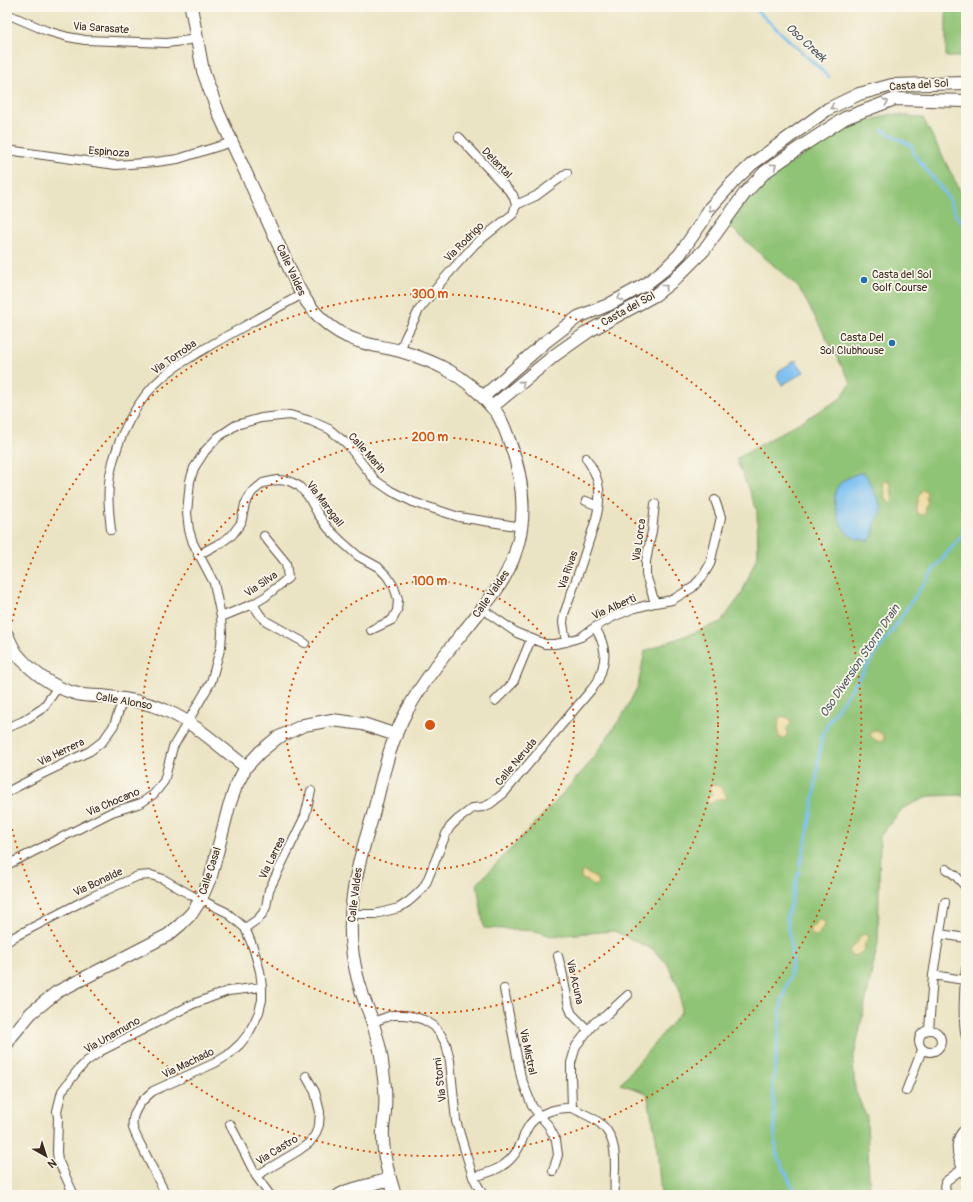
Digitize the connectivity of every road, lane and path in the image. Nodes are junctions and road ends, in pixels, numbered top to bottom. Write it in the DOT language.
graph roads {
  1 [pos="191,7"];
  2 [pos="7,14"];
  3 [pos="197,39"];
  4 [pos="966,83"];
  5 [pos="966,101"];
  6 [pos="459,137"];
  7 [pos="232,142"];
  8 [pos="7,150"];
  9 [pos="567,173"];
  10 [pos="733,182"];
  11 [pos="745,193"];
  12 [pos="516,205"];
  13 [pos="702,222"];
  14 [pos="716,231"];
  15 [pos="302,295"];
  16 [pos="544,343"];
  17 [pos="400,351"];
  18 [pos="555,355"];
  19 [pos="483,397"];
  20 [pos="492,407"];
  21 [pos="586,458"];
  22 [pos="715,500"];
  23 [pos="586,501"];
  24 [pos="655,504"];
  25 [pos="598,506"];
  26 [pos="522,527"];
  27 [pos="111,530"];
  28 [pos="264,536"];
  29 [pos="198,555"];
  30 [pos="655,603"];
  31 [pos="253,604"];
  32 [pos="482,609"];
  33 [pos="221,617"];
  34 [pos="595,627"];
  35 [pos="370,630"];
  36 [pos="7,635"];
  37 [pos="531,639"];
  38 [pos="566,642"];
  39 [pos="305,643"];
  40 [pos="12,656"];
  41 [pos="58,687"];
  42 [pos="123,699"];
  43 [pos="495,701"];
  44 [pos="187,721"];
  45 [pos="7,728"];
  46 [pos="396,735"];
  47 [pos="246,767"];
  48 [pos="311,791"];
  49 [pos="7,792"];
  50 [pos="7,865"];
  51 [pos="946,869"];
  52 [pos="966,887"];
  53 [pos="201,899"];
  54 [pos="945,902"];
  55 [pos="352,914"];
  56 [pos="245,928"];
  57 [pos="940,934"];
  58 [pos="966,938"];
  59 [pos="7,942"];
  60 [pos="558,956"];
  61 [pos="966,969"];
  62 [pos="934,975"];
  63 [pos="964,980"];
  64 [pos="262,987"];
  65 [pos="504,989"];
  66 [pos="628,995"];
  67 [pos="965,1014"];
  68 [pos="373,1022"];
  69 [pos="588,1030"];
  70 [pos="929,1030"];
  71 [pos="966,1037"];
  72 [pos="7,1044"];
  73 [pos="922,1050"];
  74 [pos="306,1076"];
  75 [pos="906,1091"];
  76 [pos="572,1108"];
  77 [pos="540,1116"];
  78 [pos="230,1124"];
  79 [pos="966,1128"];
  80 [pos="553,1171"];
  81 [pos="964,1173"];
  82 [pos="256,1176"];
  83 [pos="474,1177"];
  84 [pos="390,1179"];
  85 [pos="74,1195"];
  86 [pos="166,1195"];
  87 [pos="270,1195"];
  88 [pos="340,1195"];
  89 [pos="395,1195"];
  90 [pos="483,1195"];
  91 [pos="615,1195"];
  92 [pos="946,1195"];
  1 -- 3 [label="street, Calle Valdes"];
  2 -- 3 [label="street, Via Sarasate"];
  3 -- 7 [label="street, Calle Valdes"];
  4 -- 10 [label="street, Casta del Sol, one-way"];
  11 -- 5 [label="street, Casta del Sol, one-way"];
  6 -- 12 [label="street, Delantal"];
  7 -- 8 [label="street, Espinoza"];
  7 -- 15 [label="street, Calle Valdes"];
  9 -- 12 [label="street, Via Rodrigo"];
  10 -- 11 [label="street"];
  10 -- 13 [label="street, Casta del Sol, one-way"];
  11 -- 14 [label="street, Casta del Sol"];
  12 -- 17 [label="street, Via Rodrigo"];
  13 -- 14 [label="street"];
  13 -- 16 [label="street, Casta del Sol, one-way"];
  18 -- 14 [label="street, Casta del Sol, one-way"];
  15 -- 17 [label="street, Calle Valdes"];
  15 -- 27 [label="street, Via Torroba"];
  16 -- 18 [label="street"];
  16 -- 19 [label="street, Casta del Sol"];
  17 -- 19 [label="street, Calle Valdes"];
  20 -- 18 [label="street, Casta del Sol, one-way"];
  19 -- 20 [label="street, Calle Valdes"];
  20 -- 26 [label="street, Calle Valdes"];
  21 -- 25 [label="street, Via Rivas"];
  22 -- 30 [label="street, Via Alberti"];
  23 -- 25 [label="street"];
  24 -- 30 [label="street, Via Lorca"];
  25 -- 38 [label="street, Via Rivas"];
  26 -- 29 [label="street, Calle Marin"];
  26 -- 32 [label="street, Calle Valdes"];
  28 -- 31 [label="street, Via Silva"];
  29 -- 33 [label="street, Calle Marin"];
  29 -- 35 [label="street, Via Maragall"];
  30 -- 34 [label="street, Via Alberti"];
  31 -- 33 [label="street, Via Silva"];
  31 -- 39 [label="street"];
  32 -- 37 [label="street, Via Alberti"];
  32 -- 46 [label="street, Calle Valdes"];
  33 -- 44 [label="street, Calle Marin"];
  34 -- 38 [label="street, Via Alberti"];
  34 -- 55 [label="street, Calle Neruda"];
  36 -- 40 [label="street, Calle Alonso"];
  37 -- 38 [label="street, Via Alberti"];
  37 -- 43 [label="street"];
  40 -- 41 [label="street, Calle Alonso"];
  41 -- 42 [label="street, Calle Alonso"];
  41 -- 45 [label="street"];
  42 -- 44 [label="street, Calle Alonso"];
  42 -- 49 [label="street, Via Herrera"];
  44 -- 47 [label="street, Calle Alonso"];
  44 -- 50 [label="street, Via Chocano"];
  46 -- 47 [label="street, Calle Casal"];
  46 -- 55 [label="street, Calle Valdes"];
  47 -- 53 [label="street, Calle Casal"];
  48 -- 56 [label="street, Via Larrea"];
  51 -- 52 [label="street"];
  53 -- 56 [label="street, Via Machado"];
  53 -- 59 [label="street, Via Bonalde"];
  53 -- 72 [label="street, Calle Casal"];
  54 -- 57 [label="street"];
  55 -- 68 [label="street, Calle Valdes"];
  56 -- 64 [label="street, Via Machado"];
  57 -- 58 [label="street"];
  57 -- 62 [label="street"];
  60 -- 69 [label="street, Via Acuna"];
  61 -- 63 [label="street"];
  62 -- 63 [label="street"];
  62 -- 70 [label="street"];
  63 -- 67 [label="street"];
  64 -- 85 [label="street, Via Unamuno"];
  64 -- 86 [label="street, Via Machado"];
  65 -- 77 [label="street, Via Mistral"];
  66 -- 69 [label="street"];
  67 -- 71 [label="street"];
  68 -- 83 [label="street, Via Storni"];
  68 -- 84 [label="street, Calle Valdes"];
  69 -- 76 [label="street"];
  70 -- 73 [label="street"];
  70 -- 73 [label="street"];
  73 -- 75 [label="street"];
  74 -- 82 [label="street, Via Castro"];
  76 -- 77 [label="street"];
  76 -- 91 [label="street"];
  77 -- 80 [label="street, Via Mistral"];
  77 -- 83 [label="street"];
  78 -- 82 [label="street"];
  79 -- 81 [label="street"];
  81 -- 92 [label="street"];
  82 -- 87 [label="street"];
  83 -- 90 [label="street, Via Storni"];
  84 -- 88 [label="street"];
  84 -- 89 [label="street, Calle Valdes"];
}
